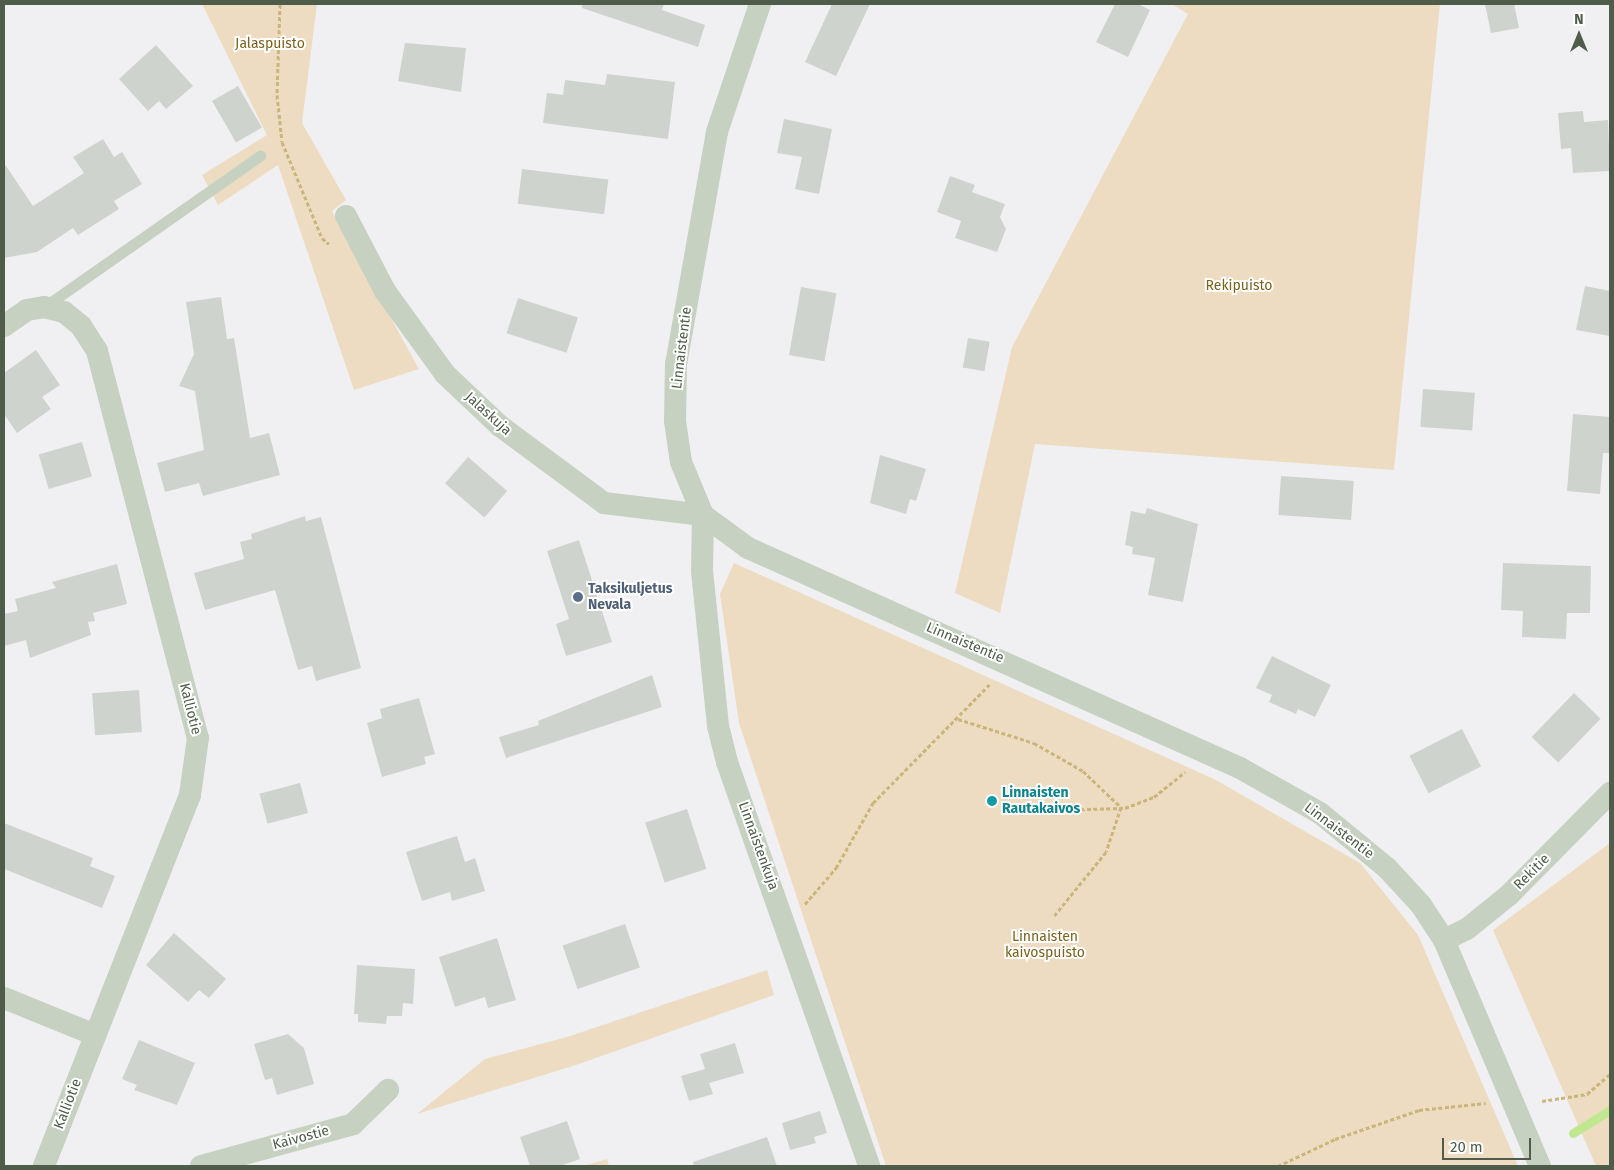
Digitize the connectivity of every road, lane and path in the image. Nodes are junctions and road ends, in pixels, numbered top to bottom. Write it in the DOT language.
graph roads {
  1 [pos="280,4"];
  2 [pos="760,4"];
  3 [pos="282,142"];
  4 [pos="260,156"];
  5 [pos="346,216"];
  6 [pos="44,307"];
  7 [pos="4,326"];
  8 [pos="703,515"];
  9 [pos="1010,662"];
  10 [pos="958,719"];
  11 [pos="1202,750"];
  12 [pos="1610,793"];
  13 [pos="1121,807"];
  14 [pos="1048,810"];
  15 [pos="1054,916"];
  16 [pos="787,926"];
  17 [pos="1444,940"];
  18 [pos="4,998"];
  19 [pos="94,1035"];
  20 [pos="1610,1074"];
  21 [pos="388,1090"];
  22 [pos="1514,1100"];
  23 [pos="1538,1101"];
  24 [pos="44,1166"];
  25 [pos="201,1166"];
  26 [pos="869,1166"];
  27 [pos="1278,1166"];
  28 [pos="1540,1166"];
  1 -- 3 [label="path"];
  2 -- 8 [label="street, Linnaistentie"];
  4 -- 6 [label="lane"];
  5 -- 8 [label="street, Jalaskuja"];
  6 -- 7 [label="street"];
  6 -- 19 [label="street, Kalliotie"];
  8 -- 9 [label="street, Linnaistentie"];
  8 -- 16 [label="street, Linnaistenkuja"];
  9 -- 10 [label="path"];
  9 -- 11 [label="street, Linnaistentie"];
  10 -- 13 [label="path"];
  10 -- 16 [label="path"];
  11 -- 13 [label="path"];
  11 -- 17 [label="street, Linnaistentie"];
  12 -- 17 [label="street, Rekitie"];
  13 -- 14 [label="path"];
  13 -- 15 [label="path"];
  16 -- 26 [label="street, Linnaistenkuja"];
  17 -- 22 [label="street, Linnaistentie"];
  18 -- 19 [label="street"];
  19 -- 24 [label="street, Kalliotie"];
  20 -- 23 [label="path"];
  21 -- 25 [label="street, Kaivostie"];
  22 -- 27 [label="path"];
  22 -- 28 [label="street, Linnaistentie"];
}
